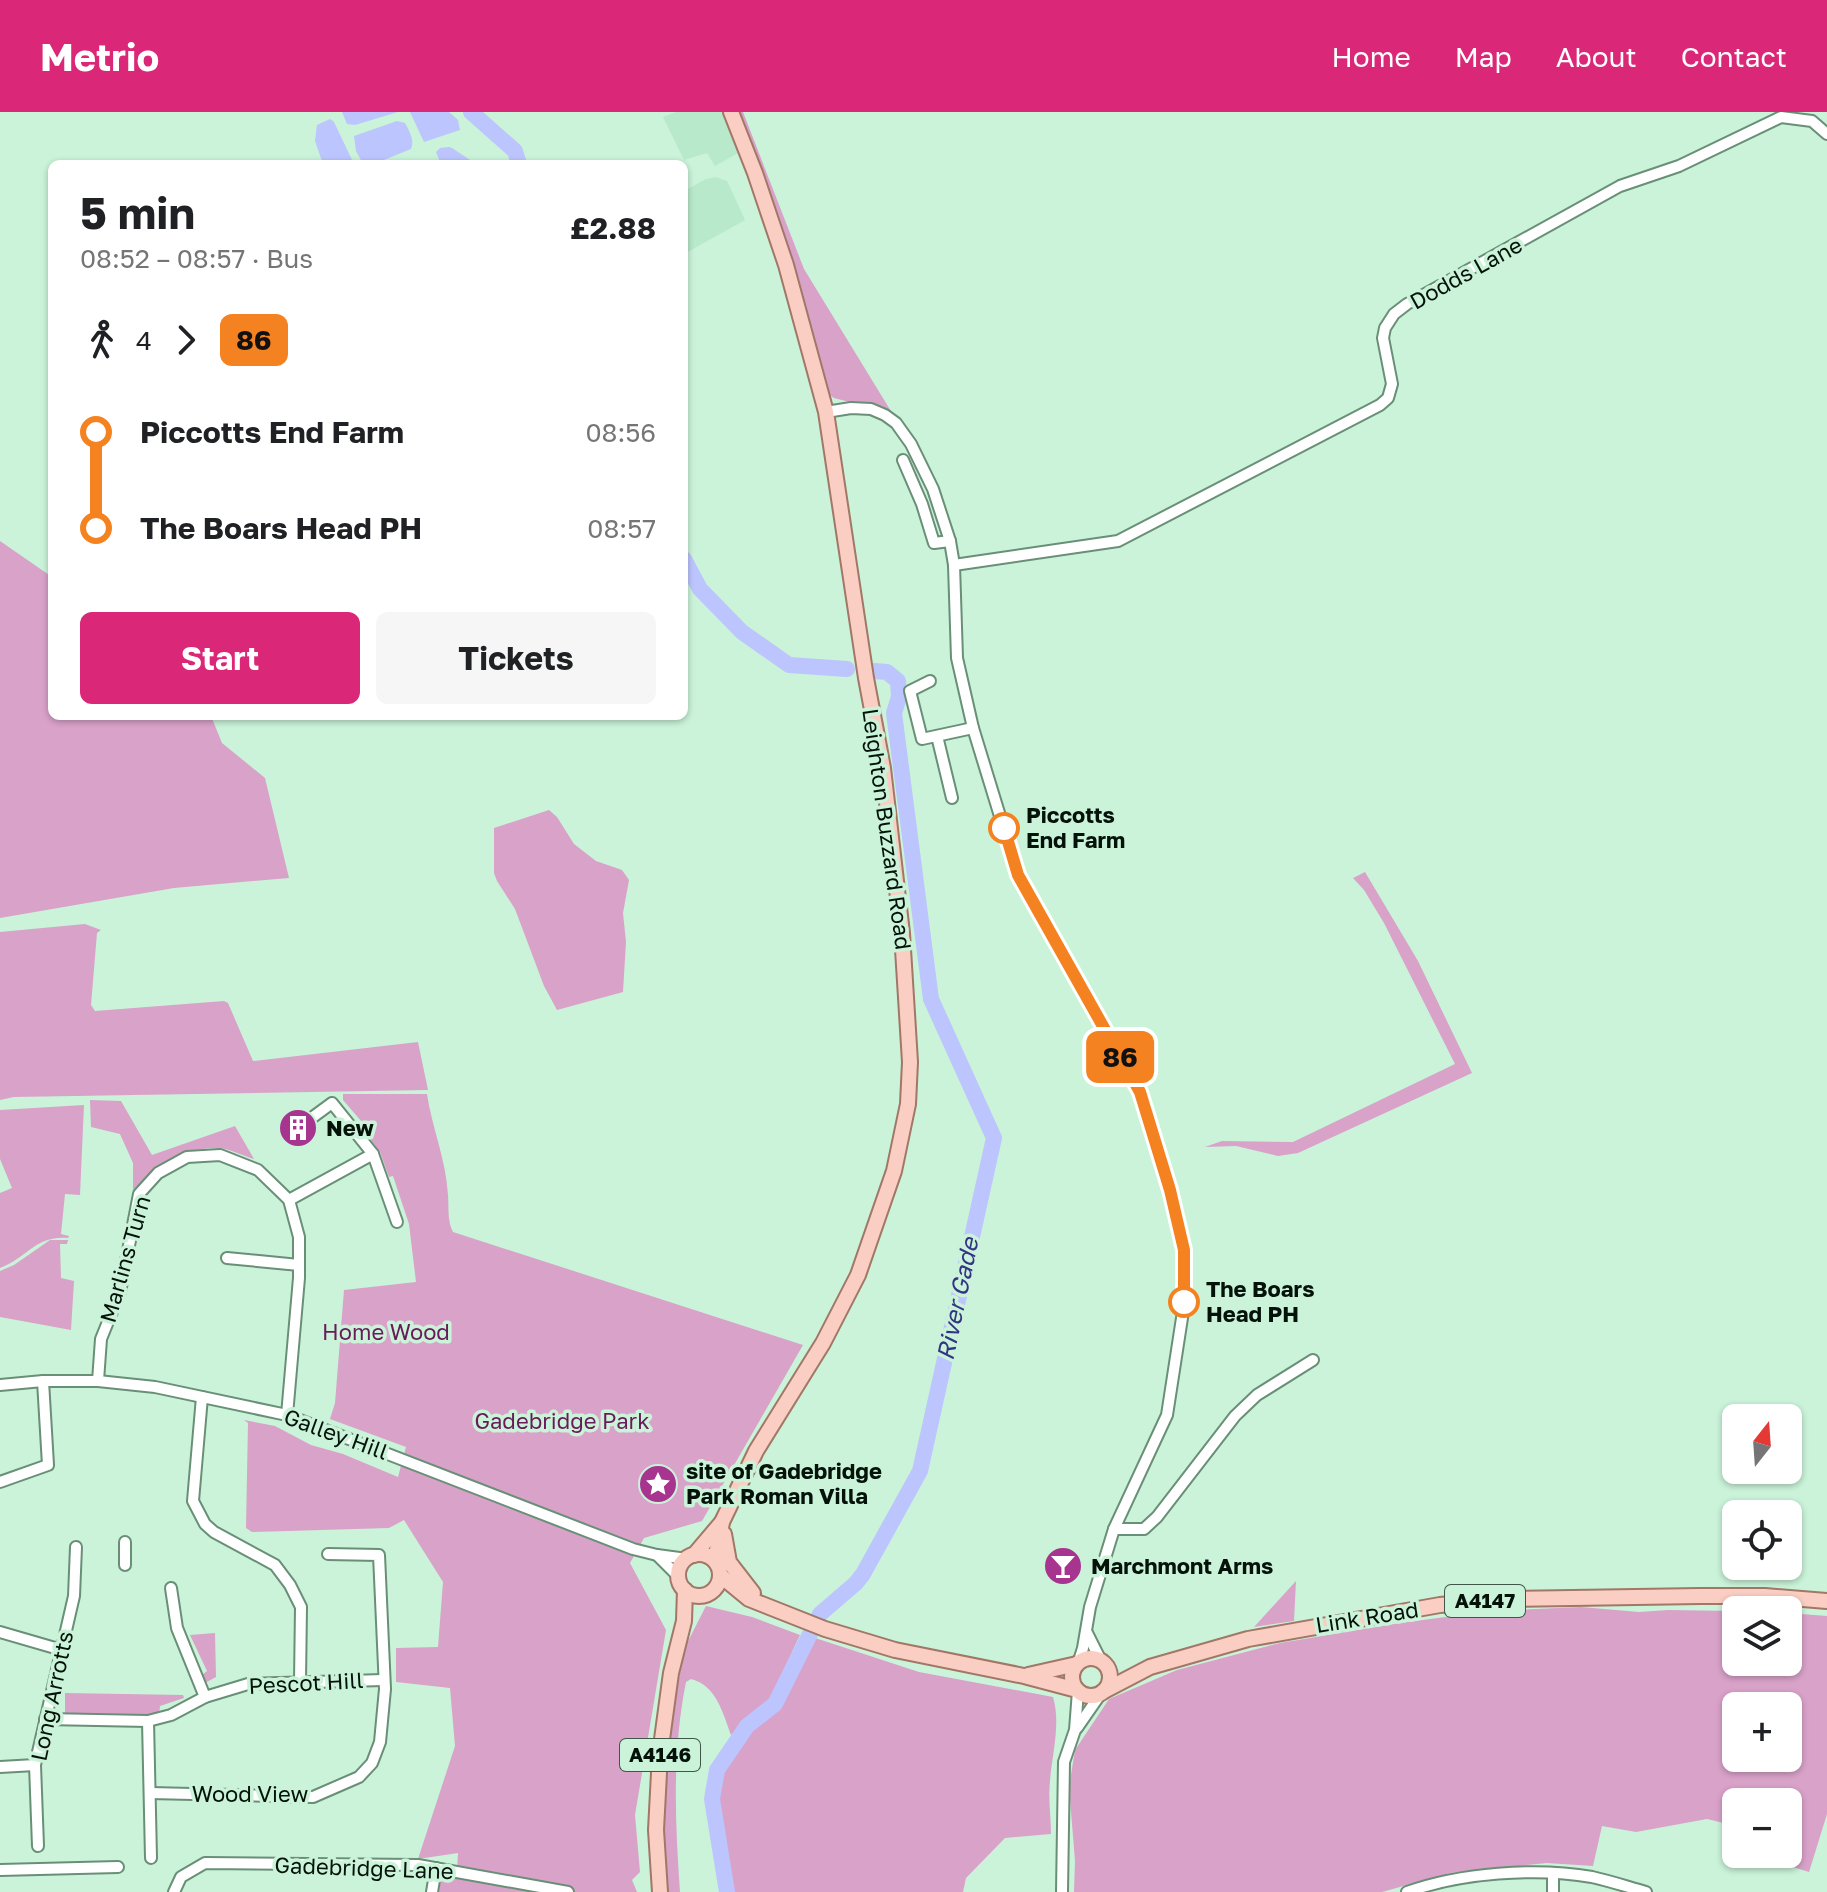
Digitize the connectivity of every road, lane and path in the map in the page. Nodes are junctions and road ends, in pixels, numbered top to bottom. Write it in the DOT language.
graph roads {
  1 [pos="731,112"];
  2 [pos="1827,134"];
  3 [pos="826,412"];
  4 [pos="903,460"];
  5 [pos="950,541"];
  6 [pos="954,565"];
  7 [pos="930,681"];
  8 [pos="973,728"];
  9 [pos="937,736"];
  10 [pos="952,798"];
  11 [pos="302,1125"];
  12 [pos="373,1154"];
  13 [pos="289,1200"];
  14 [pos="397,1222"];
  15 [pos="227,1258"];
  16 [pos="299,1265"];
  17 [pos="1313,1360"];
  18 [pos="43,1381"];
  19 [pos="98,1381"];
  20 [pos="0,1385"];
  21 [pos="202,1397"];
  22 [pos="287,1415"];
  23 [pos="0,1482"];
  24 [pos="722,1522"];
  25 [pos="1114,1529"];
  26 [pos="125,1542"];
  27 [pos="76,1547"];
  28 [pos="328,1554"];
  29 [pos="657,1555"];
  30 [pos="691,1557"];
  31 [pos="715,1561"];
  32 [pos="125,1565"];
  33 [pos="678,1576"];
  34 [pos="721,1576"];
  35 [pos="171,1588"];
  36 [pos="685,1590"];
  37 [pos="706,1595"];
  38 [pos="749,1599"];
  39 [pos="1827,1601"];
  40 [pos="769,1608"];
  41 [pos="684,1621"];
  42 [pos="1087,1631"];
  43 [pos="0,1632"];
  44 [pos="62,1650"];
  45 [pos="1103,1663"];
  46 [pos="1077,1664"];
  47 [pos="1150,1667"];
  48 [pos="1024,1676"];
  49 [pos="383,1680"];
  50 [pos="300,1681"];
  51 [pos="1078,1690"];
  52 [pos="1103,1691"];
  53 [pos="205,1697"];
  54 [pos="45,1719"];
  55 [pos="148,1721"];
  56 [pos="1075,1730"];
  57 [pos="35,1765"];
  58 [pos="0,1767"];
  59 [pos="150,1793"];
  60 [pos="38,1846"];
  61 [pos="151,1858"];
  62 [pos="118,1867"];
  63 [pos="436,1868"];
  64 [pos="0,1870"];
  65 [pos="1553,1873"];
  66 [pos="1434,1887"];
  67 [pos="174,1892"];
  68 [pos="432,1892"];
  69 [pos="568,1892"];
  70 [pos="660,1892"];
  71 [pos="1062,1892"];
  72 [pos="1407,1892"];
  73 [pos="1553,1892"];
  74 [pos="1646,1892"];
  1 -- 3 [label="main road, Leighton Buzzard Road"];
  2 -- 6 [label="street, Dodds Lane"];
  3 -- 5 [label="street"];
  3 -- 24 [label="main road, Leighton Buzzard Road"];
  4 -- 5 [label="street"];
  5 -- 6 [label="street"];
  6 -- 8 [label="street"];
  7 -- 9 [label="street"];
  8 -- 9 [label="street"];
  8 -- 25 [label="street"];
  9 -- 10 [label="street"];
  11 -- 12 [label="street"];
  12 -- 13 [label="street"];
  12 -- 14 [label="street"];
  13 -- 16 [label="street"];
  13 -- 19 [label="street, Marlins Turn"];
  15 -- 16 [label="street"];
  16 -- 22 [label="street"];
  17 -- 25 [label="street"];
  18 -- 19 [label="street, Galley Hill"];
  18 -- 20 [label="street, Galley Hill"];
  18 -- 23 [label="street"];
  19 -- 21 [label="street, Galley Hill"];
  21 -- 22 [label="street, Galley Hill"];
  21 -- 50 [label="street"];
  22 -- 29 [label="street, Galley Hill"];
  24 -- 30 [label="main road, Leighton Buzzard Road"];
  24 -- 31 [label="main road, Leighton Buzzard Road"];
  24 -- 40 [label="main road"];
  25 -- 42 [label="street"];
  26 -- 32 [label="street"];
  27 -- 44 [label="street, Long Arrotts"];
  28 -- 49 [label="street, Wood View"];
  29 -- 30 [label="street, Galley Hill"];
  29 -- 33 [label="street, Galley Hill"];
  30 -- 31 [label="main road"];
  30 -- 33 [label="main road"];
  31 -- 34 [label="main road"];
  33 -- 36 [label="main road"];
  34 -- 37 [label="main road"];
  34 -- 38 [label="main road, Link Road / A4147"];
  35 -- 53 [label="street"];
  36 -- 37 [label="main road"];
  36 -- 41 [label="main road, A4146"];
  37 -- 38 [label="main road, Link Road / A4147"];
  37 -- 41 [label="main road, A4146"];
  38 -- 40 [label="main road, Link Road / A4147"];
  39 -- 47 [label="main road, Link Road / A4147"];
  40 -- 48 [label="main road, Link Road / A4147"];
  41 -- 70 [label="main road, A4146"];
  42 -- 45 [label="street"];
  42 -- 46 [label="street"];
  43 -- 44 [label="street"];
  44 -- 54 [label="street, Long Arrotts"];
  45 -- 46 [label="main road, Link Road / A4147"];
  45 -- 47 [label="main road, Link Road / A4147"];
  45 -- 52 [label="main road"];
  46 -- 48 [label="main road, Link Road / A4147"];
  46 -- 51 [label="main road"];
  47 -- 52 [label="main road, Link Road / A4147"];
  48 -- 51 [label="main road, Link Road / A4147"];
  49 -- 50 [label="street, Pescot Hill"];
  49 -- 59 [label="street, Wood View"];
  50 -- 53 [label="street, Pescot Hill"];
  51 -- 52 [label="main road, Link Road / A4147"];
  51 -- 56 [label="street"];
  52 -- 56 [label="street"];
  53 -- 55 [label="street, Pescot Hill"];
  54 -- 55 [label="street, Pescot Hill"];
  54 -- 57 [label="street, Long Arrotts"];
  55 -- 59 [label="street"];
  56 -- 71 [label="street"];
  57 -- 58 [label="street"];
  57 -- 60 [label="street, Long Arrotts"];
  59 -- 61 [label="street"];
  62 -- 64 [label="street"];
  63 -- 67 [label="street, Gadebridge Lane"];
  63 -- 68 [label="street"];
  63 -- 69 [label="street, Gadebridge Lane"];
  65 -- 66 [label="street"];
  65 -- 73 [label="street"];
  65 -- 74 [label="street"];
  66 -- 72 [label="street"];
}
